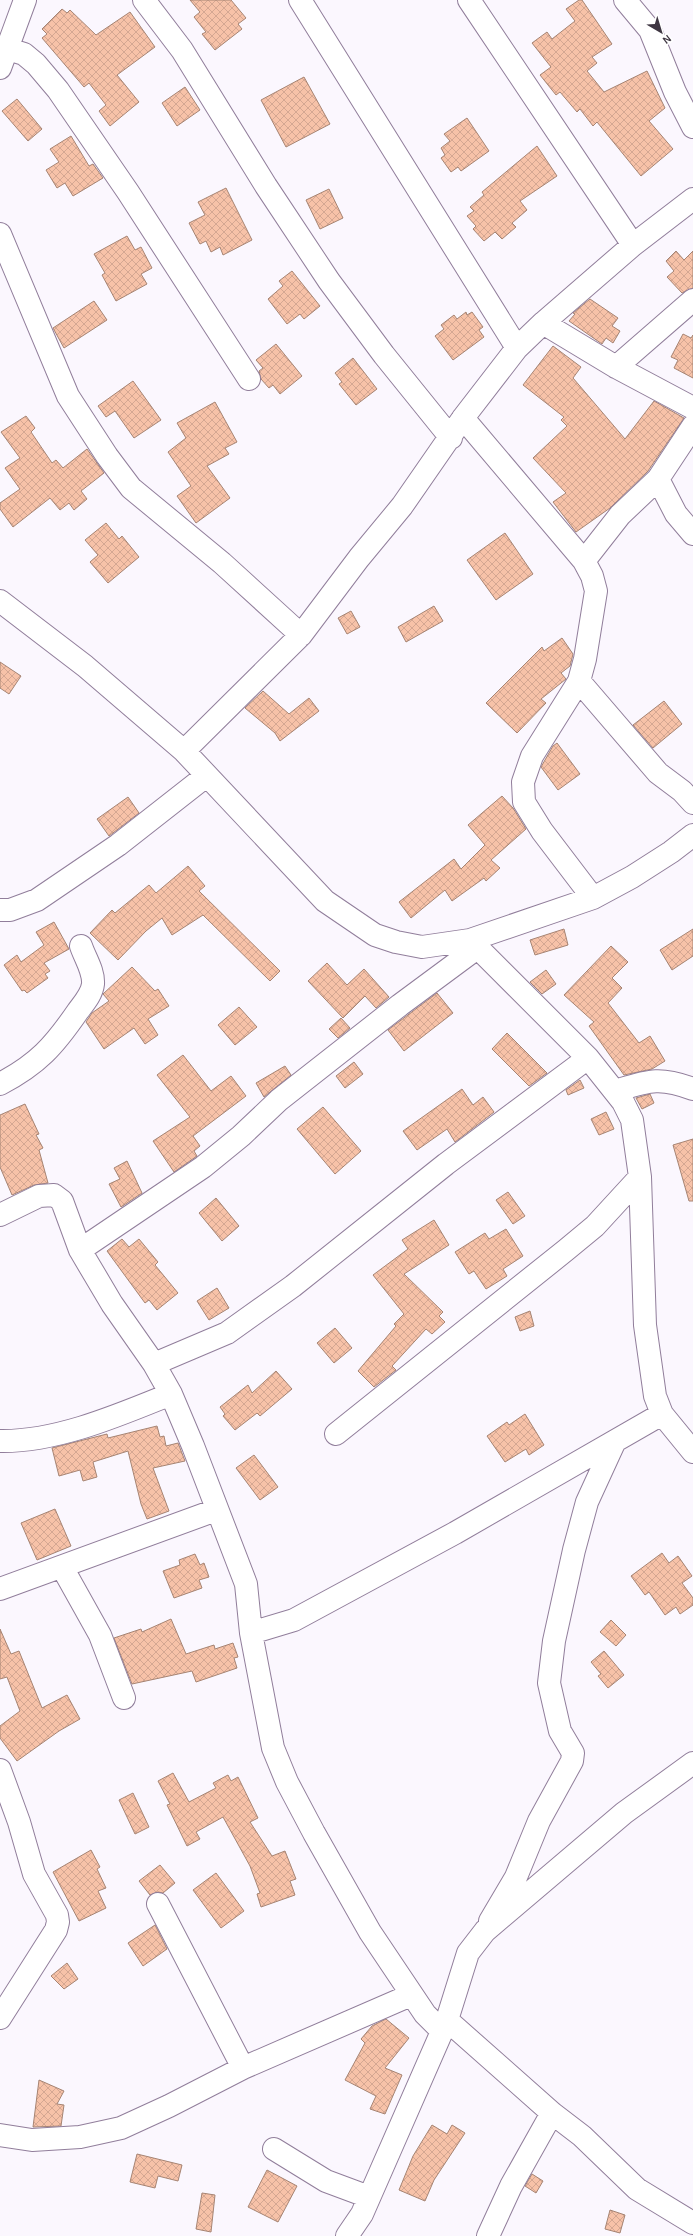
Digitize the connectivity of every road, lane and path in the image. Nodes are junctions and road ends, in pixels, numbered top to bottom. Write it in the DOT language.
graph roads {
  1 [pos="25,0"];
  2 [pos="144,0"];
  3 [pos="300,0"];
  4 [pos="469,0"];
  5 [pos="625,0"];
  6 [pos="4,58"];
  7 [pos="693,127"];
  8 [pos="693,199"];
  9 [pos="0,234"];
  10 [pos="633,245"];
  11 [pos="693,300"];
  12 [pos="543,323"];
  13 [pos="517,348"];
  14 [pos="616,367"];
  15 [pos="249,379"];
  16 [pos="693,408"];
  17 [pos="463,418"];
  18 [pos="693,426"];
  19 [pos="451,438"];
  20 [pos="658,479"];
  21 [pos="693,534"];
  22 [pos="584,561"];
  23 [pos="0,601"];
  24 [pos="301,635"];
  25 [pos="579,681"];
  26 [pos="184,751"];
  27 [pos="206,776"];
  28 [pos="693,803"];
  29 [pos="693,835"];
  30 [pos="593,898"];
  31 [pos="0,910"];
  32 [pos="474,944"];
  33 [pos="81,946"];
  34 [pos="588,1058"];
  35 [pos="0,1084"];
  36 [pos="693,1089"];
  37 [pos="615,1091"];
  38 [pos="640,1178"];
  39 [pos="0,1215"];
  40 [pos="80,1250"];
  41 [pos="154,1364"];
  42 [pos="171,1394"];
  43 [pos="662,1414"];
  44 [pos="336,1434"];
  45 [pos="0,1441"];
  46 [pos="615,1441"];
  47 [pos="693,1452"];
  48 [pos="216,1510"];
  49 [pos="62,1567"];
  50 [pos="0,1589"];
  51 [pos="252,1633"];
  52 [pos="124,1698"];
  53 [pos="693,1763"];
  54 [pos="0,1770"];
  55 [pos="158,1904"];
  56 [pos="485,1930"];
  57 [pos="411,1995"];
  58 [pos="0,2018"];
  59 [pos="445,2026"];
  60 [pos="243,2068"];
  61 [pos="552,2113"];
  62 [pos="0,2136"];
  63 [pos="274,2149"];
  64 [pos="370,2198"];
  65 [pos="693,2223"];
  66 [pos="347,2236"];
  67 [pos="488,2236"];
  1 -- 6 [label="street"];
  2 -- 19 [label="street"];
  3 -- 13 [label="street"];
  4 -- 10 [label="street"];
  5 -- 7 [label="street"];
  6 -- 15 [label="street"];
  8 -- 10 [label="street"];
  9 -- 24 [label="street"];
  10 -- 12 [label="street"];
  11 -- 14 [label="street"];
  12 -- 13 [label="street"];
  12 -- 14 [label="street"];
  13 -- 17 [label="street"];
  14 -- 16 [label="street"];
  17 -- 19 [label="street"];
  17 -- 22 [label="street"];
  18 -- 20 [label="street"];
  19 -- 24 [label="street"];
  20 -- 21 [label="street"];
  20 -- 22 [label="street"];
  22 -- 25 [label="street"];
  23 -- 26 [label="street"];
  24 -- 26 [label="street"];
  25 -- 28 [label="street"];
  25 -- 30 [label="street"];
  26 -- 27 [label="street"];
  27 -- 31 [label="street"];
  27 -- 32 [label="street"];
  29 -- 30 [label="street"];
  30 -- 32 [label="street"];
  32 -- 34 [label="street"];
  32 -- 40 [label="street"];
  33 -- 35 [label="street"];
  34 -- 37 [label="street"];
  34 -- 41 [label="street"];
  36 -- 37 [label="street"];
  37 -- 38 [label="street"];
  38 -- 43 [label="street"];
  38 -- 44 [label="street"];
  39 -- 40 [label="street"];
  40 -- 41 [label="street"];
  41 -- 42 [label="street"];
  42 -- 45 [label="street"];
  42 -- 48 [label="street"];
  43 -- 46 [label="street"];
  43 -- 47 [label="street"];
  46 -- 51 [label="street"];
  46 -- 56 [label="street"];
  48 -- 49 [label="street"];
  48 -- 51 [label="street"];
  49 -- 50 [label="street"];
  49 -- 52 [label="street"];
  51 -- 57 [label="street"];
  53 -- 56 [label="street"];
  54 -- 58 [label="street"];
  55 -- 60 [label="street"];
  56 -- 59 [label="street"];
  57 -- 59 [label="street"];
  57 -- 60 [label="street"];
  59 -- 61 [label="street"];
  59 -- 64 [label="street"];
  60 -- 62 [label="street"];
  61 -- 65 [label="street"];
  61 -- 67 [label="street"];
  63 -- 64 [label="street"];
  64 -- 66 [label="street"];
}
